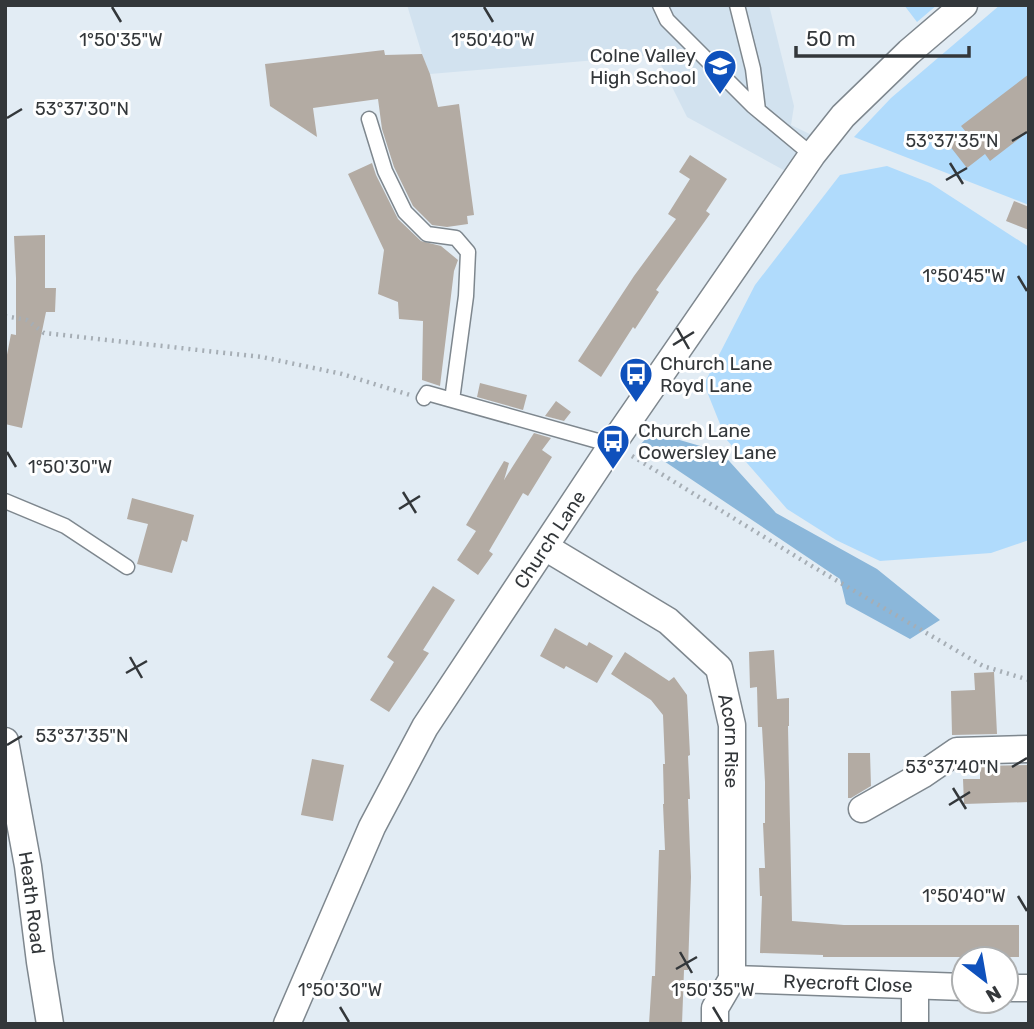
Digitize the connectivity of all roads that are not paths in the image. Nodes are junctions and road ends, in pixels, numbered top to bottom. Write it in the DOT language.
graph roads {
  1 [pos="660,5"];
  2 [pos="737,5"];
  3 [pos="964,5"];
  4 [pos="758,110"];
  5 [pos="369,119"];
  6 [pos="812,155"];
  7 [pos="424,398"];
  8 [pos="453,400"];
  9 [pos="612,446"];
  10 [pos="5,501"];
  11 [pos="545,547"];
  12 [pos="127,567"];
  13 [pos="5,741"];
  14 [pos="1029,749"];
  15 [pos="862,809"];
  16 [pos="732,979"];
  17 [pos="915,986"];
  18 [pos="950,987"];
  19 [pos="50,1024"];
  20 [pos="287,1024"];
  21 [pos="715,1024"];
  22 [pos="915,1024"];
  1 -- 4 [label="lane"];
  2 -- 4 [label="lane"];
  3 -- 6 [label="street, Church Lane"];
  4 -- 6 [label="lane"];
  5 -- 8 [label="lane"];
  6 -- 9 [label="street, Church Lane"];
  7 -- 8 [label="lane"];
  8 -- 9 [label="lane"];
  9 -- 11 [label="street, Church Lane"];
  10 -- 12 [label="lane"];
  11 -- 16 [label="street, Acorn Rise"];
  11 -- 20 [label="street, Church Lane"];
  13 -- 19 [label="street, Heath Road"];
  14 -- 15 [label="street"];
  16 -- 17 [label="street, Ryecroft Close"];
  16 -- 21 [label="street, Acorn Rise"];
  17 -- 18 [label="street, Ryecroft Close"];
  17 -- 22 [label="street"];
}
